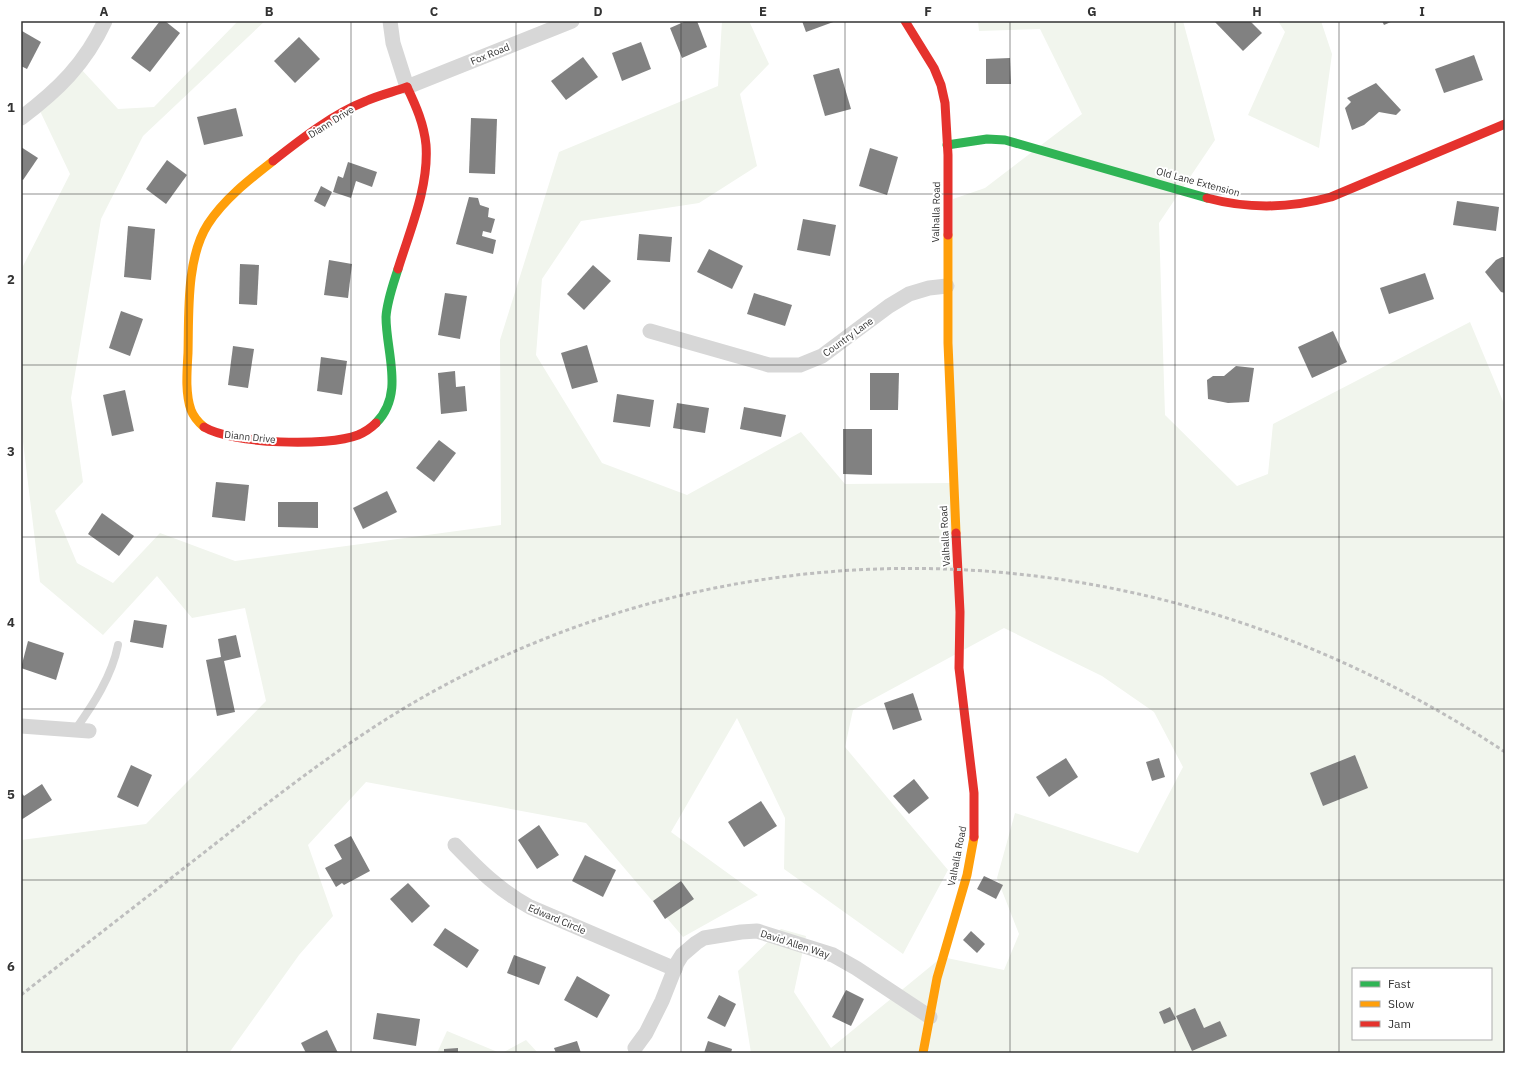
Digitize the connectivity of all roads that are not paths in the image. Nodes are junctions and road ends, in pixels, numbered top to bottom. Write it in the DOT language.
graph roads {
  1 [pos="105,21"];
  2 [pos="390,21"];
  3 [pos="572,21"];
  4 [pos="905,21"];
  5 [pos="407,87"];
  6 [pos="21,118"];
  7 [pos="1505,124"];
  8 [pos="948,144"];
  9 [pos="948,286"];
  10 [pos="650,331"];
  11 [pos="118,645"];
  12 [pos="21,726"];
  13 [pos="82,731"];
  14 [pos="455,845"];
  15 [pos="675,969"];
  16 [pos="930,1017"];
  17 [pos="635,1048"];
  18 [pos="923,1053"];
  1 -- 6 [label="street"];
  2 -- 5 [label="street, Diann Drive"];
  3 -- 5 [label="street, Fox Road"];
  4 -- 8 [label="street, Valhalla Road"];
  5 -- 5 [label="street, Diann Drive"];
  7 -- 8 [label="street, Old Lane Extension"];
  8 -- 9 [label="street, Valhalla Road"];
  9 -- 10 [label="street, Country Lane"];
  9 -- 16 [label="street, Valhalla Road"];
  11 -- 13 [label="lane"];
  12 -- 13 [label="street"];
  14 -- 15 [label="street, Edward Circle"];
  15 -- 16 [label="street, David Allen Way"];
  15 -- 17 [label="street, David Allen Way"];
  16 -- 18 [label="street, Valhalla Road"];
}
